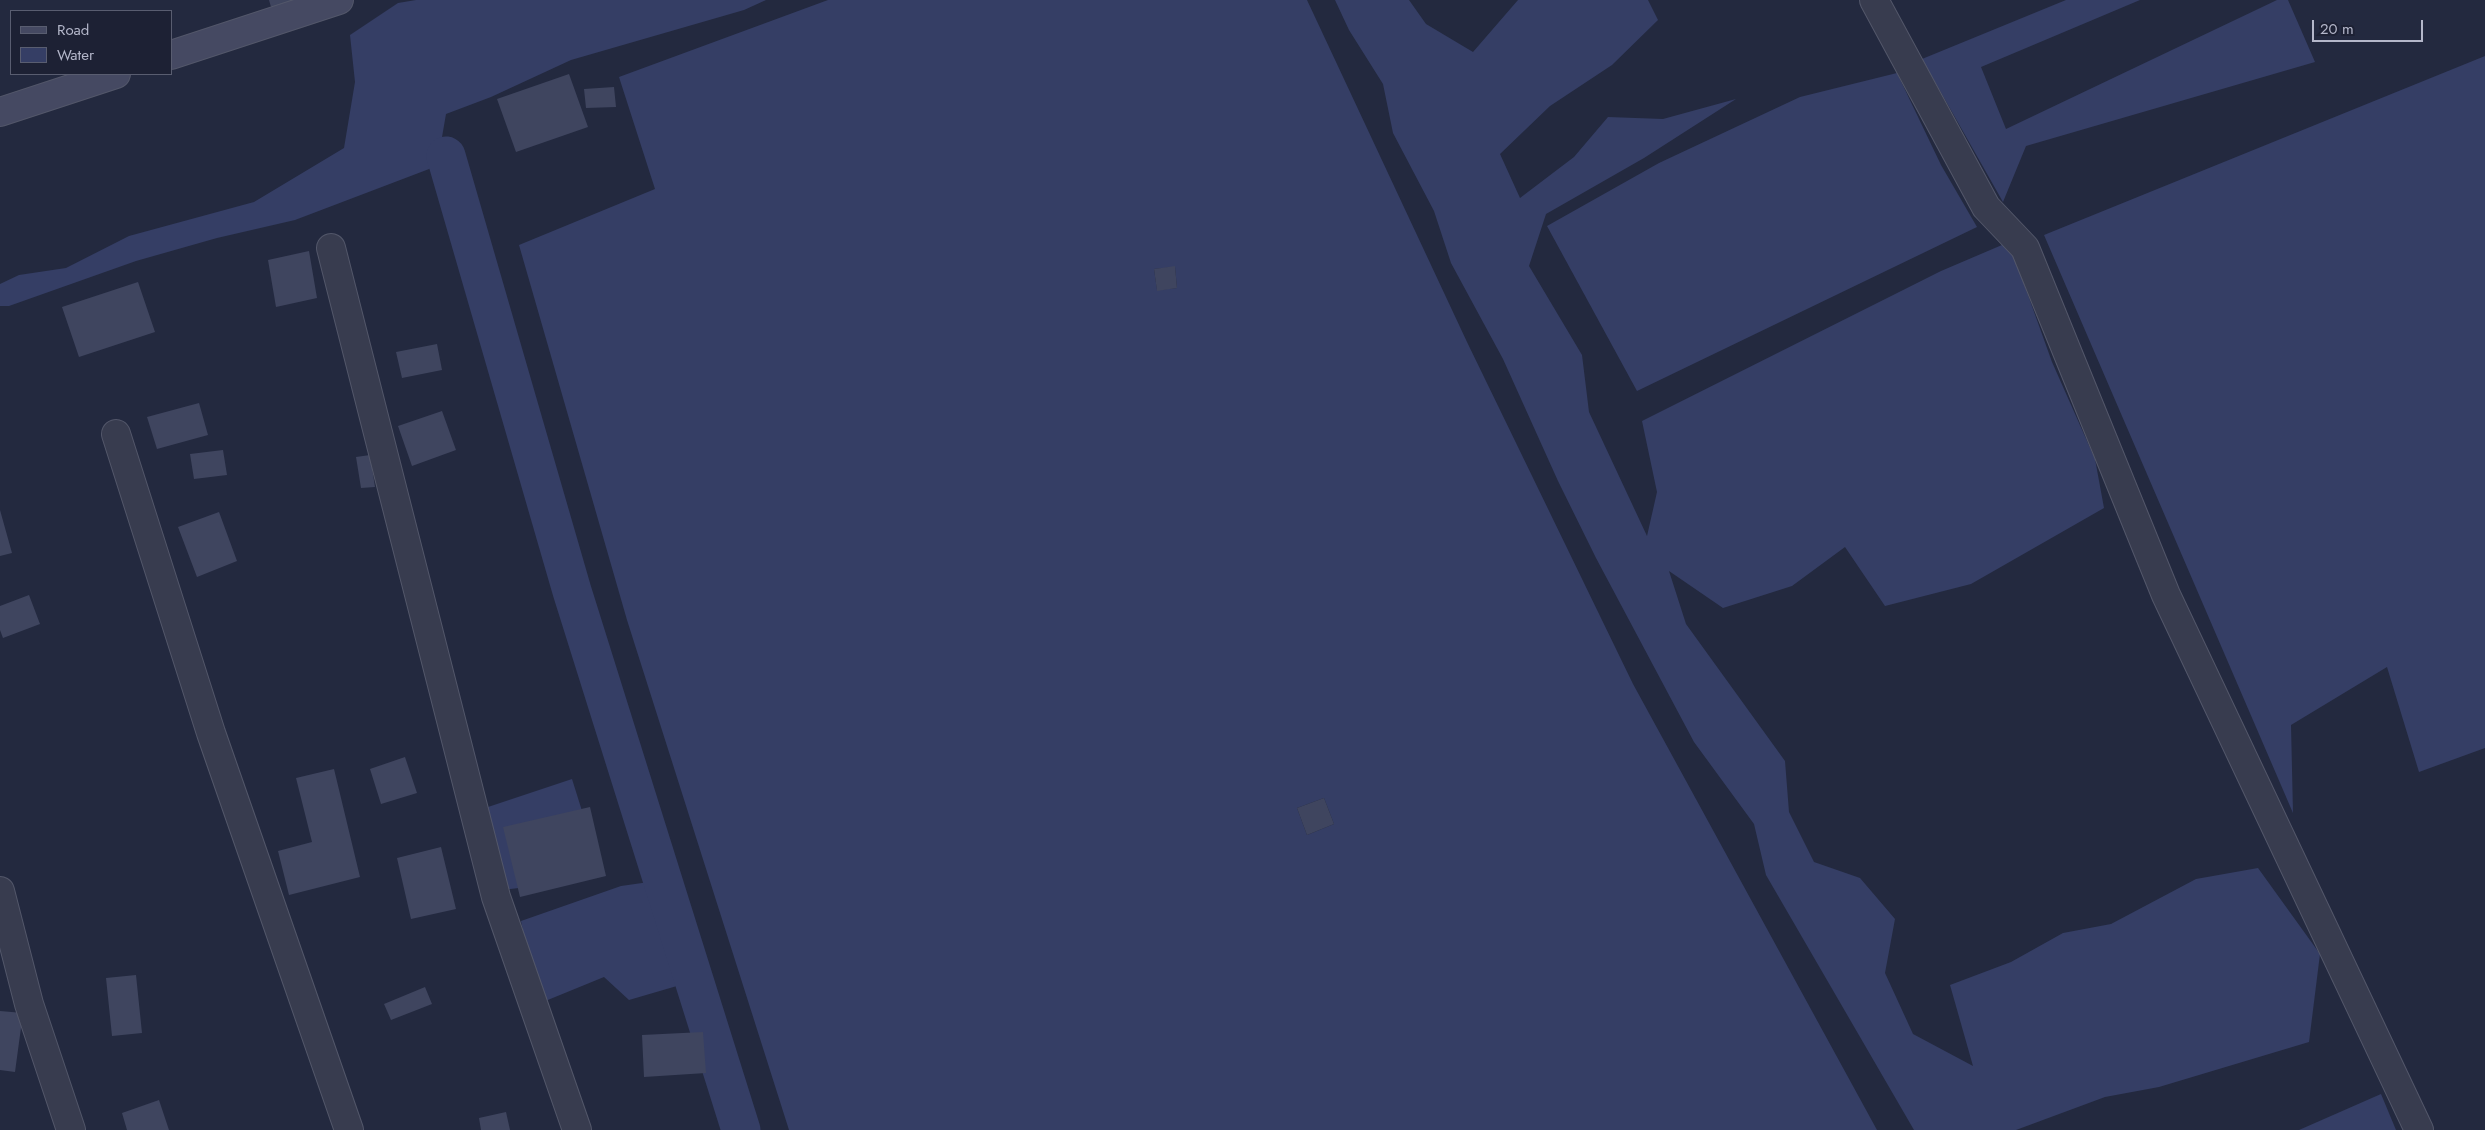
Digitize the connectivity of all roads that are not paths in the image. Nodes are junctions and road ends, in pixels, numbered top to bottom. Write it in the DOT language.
graph roads {
  1 [pos="339,0"];
  2 [pos="1874,0"];
  3 [pos="172,56"];
  4 [pos="113,75"];
  5 [pos="0,112"];
  6 [pos="331,248"];
  7 [pos="116,434"];
  8 [pos="0,891"];
  9 [pos="71,1130"];
  10 [pos="349,1130"];
  11 [pos="577,1130"];
  12 [pos="2419,1130"];
  1 -- 3 [label="main road"];
  2 -- 12 [label="street"];
  4 -- 5 [label="main road"];
  6 -- 11 [label="street"];
  7 -- 10 [label="street"];
  8 -- 9 [label="street"];
}
